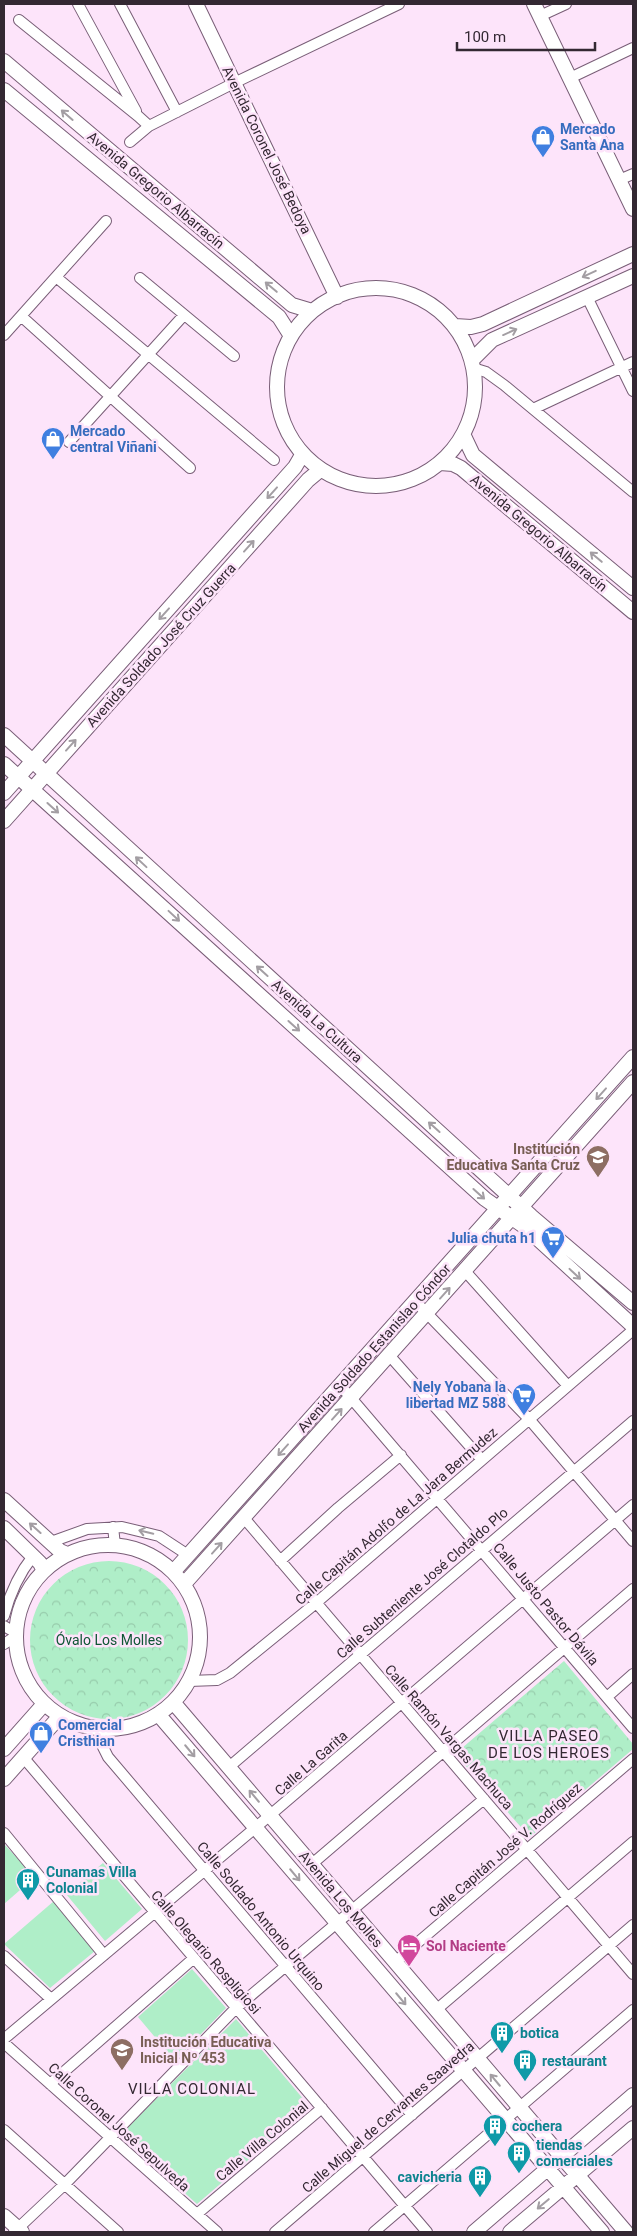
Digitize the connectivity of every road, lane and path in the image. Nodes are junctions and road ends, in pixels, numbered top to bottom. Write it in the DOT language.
graph roads {
  1 [pos="78,4"];
  2 [pos="120,4"];
  3 [pos="196,4"];
  4 [pos="400,4"];
  5 [pos="566,4"];
  6 [pos="537,10"];
  7 [pos="19,20"];
  8 [pos="633,48"];
  9 [pos="4,61"];
  10 [pos="570,78"];
  11 [pos="234,82"];
  12 [pos="4,90"];
  13 [pos="178,112"];
  14 [pos="138,116"];
  15 [pos="149,126"];
  16 [pos="130,142"];
  17 [pos="633,174"];
  18 [pos="619,180"];
  19 [pos="633,209"];
  20 [pos="106,222"];
  21 [pos="633,254"];
  22 [pos="633,276"];
  23 [pos="56,277"];
  24 [pos="140,278"];
  25 [pos="337,297"];
  26 [pos="587,297"];
  27 [pos="312,311"];
  28 [pos="184,315"];
  29 [pos="21,316"];
  30 [pos="455,326"];
  31 [pos="4,334"];
  32 [pos="291,336"];
  33 [pos="148,354"];
  34 [pos="234,356"];
  35 [pos="633,362"];
  36 [pos="472,364"];
  37 [pos="621,368"];
  38 [pos="633,391"];
  39 [pos="110,396"];
  40 [pos="533,409"];
  41 [pos="463,434"];
  42 [pos="69,442"];
  43 [pos="302,455"];
  44 [pos="274,460"];
  45 [pos="440,463"];
  46 [pos="190,468"];
  47 [pos="320,470"];
  48 [pos="633,492"];
  49 [pos="633,588"];
  50 [pos="633,612"];
  51 [pos="4,735"];
  52 [pos="32,761"];
  53 [pos="4,764"];
  54 [pos="46,773"];
  55 [pos="18,777"];
  56 [pos="32,789"];
  57 [pos="4,793"];
  58 [pos="4,821"];
  59 [pos="276,984"];
  60 [pos="263,998"];
  61 [pos="631,1066"];
  62 [pos="633,1082"];
  63 [pos="510,1195"];
  64 [pos="522,1207"];
  65 [pos="498,1208"];
  66 [pos="512,1218"];
  67 [pos="465,1271"];
  68 [pos="416,1301"];
  69 [pos="633,1303"];
  70 [pos="428,1312"];
  71 [pos="633,1328"];
  72 [pos="389,1355"];
  73 [pos="340,1385"];
  74 [pos="568,1386"];
  75 [pos="351,1398"];
  76 [pos="530,1419"];
  77 [pos="633,1421"];
  78 [pos="400,1455"];
  79 [pos="482,1460"];
  80 [pos="574,1471"];
  81 [pos="438,1499"];
  82 [pos="4,1500"];
  83 [pos="633,1505"];
  84 [pos="244,1518"];
  85 [pos="616,1520"];
  86 [pos="113,1527"];
  87 [pos="4,1528"];
  88 [pos="633,1541"];
  89 [pos="51,1542"];
  90 [pos="115,1545"];
  91 [pos="482,1550"];
  92 [pos="67,1554"];
  93 [pos="188,1555"];
  94 [pos="33,1556"];
  95 [pos="280,1561"];
  96 [pos="44,1571"];
  97 [pos="174,1571"];
  98 [pos="184,1584"];
  99 [pos="633,1589"];
  100 [pos="523,1599"];
  101 [pos="316,1603"];
  102 [pos="4,1616"];
  103 [pos="9,1629"];
  104 [pos="4,1644"];
  105 [pos="565,1648"];
  106 [pos="360,1654"];
  107 [pos="633,1674"];
  108 [pos="189,1682"];
  109 [pos="607,1697"];
  110 [pos="174,1702"];
  111 [pos="402,1703"];
  112 [pos="44,1704"];
  113 [pos="158,1714"];
  114 [pos="60,1716"];
  115 [pos="633,1728"];
  116 [pos="99,1729"];
  117 [pos="4,1749"];
  118 [pos="443,1752"];
  119 [pos="23,1757"];
  120 [pos="633,1759"];
  121 [pos="229,1766"];
  122 [pos="4,1779"];
  123 [pos="484,1799"];
  124 [pos="270,1815"];
  125 [pos="255,1828"];
  126 [pos="4,1833"];
  127 [pos="633,1842"];
  128 [pos="527,1850"];
  129 [pos="312,1864"];
  130 [pos="205,1871"];
  131 [pos="568,1898"];
  132 [pos="353,1912"];
  133 [pos="155,1913"];
  134 [pos="338,1925"];
  135 [pos="633,1925"];
  136 [pos="609,1946"];
  137 [pos="104,1955"];
  138 [pos="4,1956"];
  139 [pos="194,1958"];
  140 [pos="395,1962"];
  141 [pos="286,1967"];
  142 [pos="633,1974"];
  143 [pos="51,2000"];
  144 [pos="236,2008"];
  145 [pos="436,2010"];
  146 [pos="633,2010"];
  147 [pos="4,2041"];
  148 [pos="477,2058"];
  149 [pos="462,2071"];
  150 [pos="50,2084"];
  151 [pos="633,2095"];
  152 [pos="322,2108"];
  153 [pos="519,2108"];
  154 [pos="412,2115"];
  155 [pos="504,2120"];
  156 [pos="633,2128"];
  157 [pos="4,2130"];
  158 [pos="109,2137"];
  159 [pos="363,2156"];
  160 [pos="561,2157"];
  161 [pos="546,2169"];
  162 [pos="578,2176"];
  163 [pos="65,2184"];
  164 [pos="563,2188"];
  165 [pos="405,2206"];
  166 [pos="197,2214"];
  167 [pos="4,2216"];
  168 [pos="633,2226"];
  169 [pos="18,2231"];
  170 [pos="118,2232"];
  171 [pos="217,2232"];
  172 [pos="275,2232"];
  173 [pos="374,2232"];
  174 [pos="427,2232"];
  175 [pos="474,2232"];
  176 [pos="510,2232"];
  177 [pos="602,2232"];
  178 [pos="626,2232"];
  1 -- 14 [label="street"];
  2 -- 13 [label="street"];
  3 -- 11 [label="street, Avenida Coronel José Bedoya"];
  4 -- 11 [label="street"];
  5 -- 6 [label="street"];
  6 -- 10 [label="street"];
  7 -- 14 [label="street"];
  8 -- 10 [label="street"];
  27 -- 9 [label="street, Avenida Gregorio Albarracín, one-way"];
  10 -- 18 [label="street"];
  11 -- 13 [label="street"];
  11 -- 25 [label="street, Avenida Coronel José Bedoya"];
  12 -- 32 [label="street, Avenida Gregorio Albarracín"];
  13 -- 15 [label="street"];
  14 -- 15 [label="street"];
  15 -- 16 [label="street"];
  17 -- 18 [label="street"];
  18 -- 19 [label="street"];
  20 -- 23 [label="street"];
  21 -- 30 [label="street, one-way"];
  22 -- 26 [label="street"];
  23 -- 29 [label="street"];
  23 -- 33 [label="street"];
  24 -- 28 [label="street"];
  25 -- 27 [label="street"];
  25 -- 30 [label="street"];
  36 -- 26 [label="street, one-way"];
  26 -- 37 [label="street"];
  27 -- 32 [label="street"];
  28 -- 33 [label="street"];
  28 -- 34 [label="street"];
  29 -- 31 [label="street"];
  29 -- 39 [label="street"];
  30 -- 36 [label="street"];
  32 -- 43 [label="street"];
  33 -- 39 [label="street"];
  33 -- 44 [label="street"];
  35 -- 37 [label="street"];
  36 -- 40 [label="street"];
  36 -- 41 [label="street"];
  37 -- 38 [label="street"];
  37 -- 40 [label="street"];
  39 -- 42 [label="street"];
  39 -- 46 [label="street"];
  40 -- 48 [label="street"];
  41 -- 45 [label="street"];
  49 -- 41 [label="street, Avenida Gregorio Albarracín, one-way"];
  43 -- 47 [label="street"];
  43 -- 52 [label="street, Avenida Soldado José Cruz Guerra, one-way"];
  45 -- 47 [label="street"];
  45 -- 50 [label="street, Avenida Gregorio Albarracín"];
  54 -- 47 [label="street, Avenida Soldado José Cruz Guerra, one-way"];
  51 -- 52 [label="street, Avenida La Cultura"];
  52 -- 54 [label="street, Avenida La Cultura"];
  52 -- 55 [label="street, Avenida Soldado José Cruz Guerra"];
  53 -- 55 [label="street, Avenida La Cultura"];
  54 -- 56 [label="street, Avenida Soldado José Cruz Guerra"];
  59 -- 54 [label="street, Avenida La Cultura, one-way"];
  55 -- 56 [label="street, Avenida La Cultura"];
  55 -- 57 [label="street, Avenida Soldado José Cruz Guerra"];
  56 -- 58 [label="street, Avenida Soldado José Cruz Guerra"];
  56 -- 60 [label="street, Avenida La Cultura, one-way"];
  59 -- 60 [label="street"];
  63 -- 59 [label="street, Avenida La Cultura, one-way"];
  60 -- 65 [label="street, Avenida La Cultura, one-way"];
  61 -- 63 [label="street, Avenida Soldado Estanislao Cóndor, one-way"];
  62 -- 64 [label="street, Avenida Soldado Estanislao Cóndor"];
  63 -- 64 [label="street, Avenida La Cultura"];
  63 -- 65 [label="street, Avenida Soldado Estanislao Cóndor"];
  64 -- 66 [label="street, Avenida Soldado Estanislao Cóndor"];
  64 -- 69 [label="street, Avenida La Cultura"];
  65 -- 66 [label="street, Avenida La Cultura"];
  65 -- 68 [label="street, Avenida Soldado Estanislao Cóndor"];
  66 -- 67 [label="street, Avenida Soldado Estanislao Cóndor"];
  66 -- 71 [label="street, Avenida La Cultura, one-way"];
  70 -- 67 [label="street, Avenida Soldado Estanislao Cóndor, one-way"];
  67 -- 74 [label="street"];
  68 -- 70 [label="street"];
  68 -- 73 [label="street, Avenida Soldado Estanislao Cóndor"];
  70 -- 72 [label="street, Avenida Soldado Estanislao Cóndor"];
  70 -- 76 [label="street"];
  71 -- 74 [label="street, Calle Capitán Adolfo de La Jara Bermudez"];
  72 -- 75 [label="street, Avenida Soldado Estanislao Cóndor"];
  72 -- 79 [label="street"];
  73 -- 75 [label="street, Calle Justo Pastor Dávila"];
  73 -- 93 [label="street, Avenida Soldado Estanislao Cóndor, one-way"];
  74 -- 76 [label="street, Calle Capitán Adolfo de La Jara Bermudez"];
  75 -- 78 [label="street, Calle Justo Pastor Dávila"];
  84 -- 75 [label="street, Avenida Soldado Estanislao Cóndor, one-way"];
  76 -- 79 [label="street, Calle Capitán Adolfo de La Jara Bermudez"];
  76 -- 80 [label="street"];
  77 -- 80 [label="street, Calle Subteniente José Clotaldo Plo"];
  78 -- 81 [label="street, Calle Justo Pastor Dávila"];
  78 -- 95 [label="street"];
  79 -- 81 [label="street, Calle Capitán Adolfo de La Jara Bermudez"];
  80 -- 85 [label="street"];
  80 -- 91 [label="street, Calle Subteniente José Clotaldo Plo"];
  81 -- 91 [label="street, Calle Justo Pastor Dávila"];
  81 -- 101 [label="street, Calle Capitán Adolfo de La Jara Bermudez"];
  89 -- 82 [label="street, one-way"];
  83 -- 85 [label="street, Calle La Garita"];
  84 -- 95 [label="street, Calle Ramón Vargas Machuca"];
  98 -- 84 [label="street, Avenida Soldado Estanislao Cóndor, one-way"];
  85 -- 88 [label="street"];
  85 -- 100 [label="street, Calle La Garita"];
  86 -- 89 [label="street"];
  86 -- 90 [label="street"];
  93 -- 86 [label="street, one-way"];
  87 -- 94 [label="street"];
  89 -- 92 [label="street"];
  90 -- 92 [label="street"];
  90 -- 97 [label="street"];
  91 -- 100 [label="street, Calle Justo Pastor Dávila"];
  91 -- 106 [label="street, Calle Subteniente José Clotaldo Plo"];
  92 -- 96 [label="street"];
  93 -- 97 [label="street, Avenida Soldado Estanislao Cóndor"];
  94 -- 96 [label="street"];
  94 -- 102 [label="street"];
  95 -- 101 [label="street, Calle Ramón Vargas Machuca"];
  96 -- 103 [label="street"];
  97 -- 98 [label="street"];
  98 -- 108 [label="street"];
  99 -- 105 [label="street"];
  100 -- 105 [label="street, Calle Justo Pastor Dávila"];
  100 -- 111 [label="street, Calle La Garita"];
  101 -- 106 [label="street, Calle Ramón Vargas Machuca"];
  101 -- 108 [label="street, Calle Capitán Adolfo de La Jara Bermudez"];
  103 -- 104 [label="street"];
  103 -- 112 [label="street"];
  105 -- 109 [label="street, Calle Justo Pastor Dávila"];
  105 -- 118 [label="street"];
  106 -- 111 [label="street, Calle Ramón Vargas Machuca"];
  106 -- 121 [label="street, Calle Subteniente José Clotaldo Plo"];
  107 -- 109 [label="street"];
  108 -- 110 [label="street"];
  109 -- 115 [label="street, Calle Justo Pastor Dávila"];
  110 -- 113 [label="street"];
  110 -- 121 [label="street, Avenida Los Molles"];
  111 -- 118 [label="street, Calle Ramón Vargas Machuca"];
  111 -- 124 [label="street, Calle La Garita"];
  112 -- 114 [label="street"];
  112 -- 117 [label="street"];
  113 -- 116 [label="street"];
  113 -- 125 [label="street, Avenida Los Molles, one-way"];
  114 -- 116 [label="street"];
  114 -- 119 [label="street"];
  116 -- 130 [label="street, Calle Soldado Antonio Urquino"];
  118 -- 123 [label="street, Calle Ramón Vargas Machuca"];
  118 -- 129 [label="street"];
  119 -- 122 [label="street"];
  119 -- 133 [label="street, Calle Olegario Rospligiosi"];
  120 -- 128 [label="street, Calle Capitán José V. Rodríguez"];
  124 -- 121 [label="street, Avenida Los Molles, one-way"];
  123 -- 128 [label="street, Calle Ramón Vargas Machuca"];
  123 -- 132 [label="street"];
  124 -- 125 [label="street, Calle La Garita"];
  124 -- 129 [label="street, Avenida Los Molles"];
  125 -- 130 [label="street, Calle La Garita"];
  125 -- 134 [label="street, Avenida Los Molles, one-way"];
  126 -- 137 [label="street"];
  127 -- 131 [label="street"];
  128 -- 131 [label="street, Calle Ramón Vargas Machuca"];
  128 -- 140 [label="street, Calle Capitán José V. Rodríguez"];
  129 -- 132 [label="street, Avenida Los Molles"];
  130 -- 133 [label="street, Calle La Garita"];
  130 -- 141 [label="street, Calle Soldado Antonio Urquino"];
  131 -- 136 [label="street, Calle Ramón Vargas Machuca"];
  131 -- 145 [label="street"];
  132 -- 134 [label="street"];
  132 -- 140 [label="street, Avenida Los Molles"];
  133 -- 137 [label="street, Calle La Garita"];
  133 -- 139 [label="street, Calle Olegario Rospligiosi"];
  134 -- 141 [label="street"];
  134 -- 149 [label="street, Avenida Los Molles, one-way"];
  135 -- 136 [label="street, Calle Miguel de Cervantes Saavedra"];
  136 -- 142 [label="street, Calle Ramón Vargas Machuca"];
  136 -- 148 [label="street, Calle Miguel de Cervantes Saavedra"];
  137 -- 143 [label="street, Calle La Garita"];
  138 -- 143 [label="street"];
  139 -- 144 [label="street, Calle Olegario Rospligiosi"];
  139 -- 150 [label="street"];
  140 -- 145 [label="street, Avenida Los Molles"];
  141 -- 144 [label="street"];
  141 -- 154 [label="street, Calle Soldado Antonio Urquino"];
  143 -- 147 [label="street, Calle La Garita"];
  144 -- 152 [label="street, Calle Olegario Rospligiosi"];
  144 -- 158 [label="street"];
  145 -- 148 [label="street, Avenida Los Molles"];
  146 -- 153 [label="street"];
  147 -- 150 [label="street, Calle Coronel José Sepulveda"];
  148 -- 149 [label="street, Calle Miguel de Cervantes Saavedra"];
  153 -- 148 [label="street, Avenida Los Molles, one-way"];
  149 -- 154 [label="street, Calle Miguel de Cervantes Saavedra"];
  149 -- 155 [label="street, Avenida Los Molles"];
  150 -- 158 [label="street, Calle Coronel José Sepulveda"];
  151 -- 160 [label="street"];
  152 -- 159 [label="street, Calle Olegario Rospligiosi"];
  152 -- 166 [label="street, Calle Villa Colonial"];
  153 -- 155 [label="street"];
  153 -- 160 [label="street, Avenida Los Molles"];
  154 -- 159 [label="street, Calle Miguel de Cervantes Saavedra"];
  155 -- 161 [label="street, Avenida Los Molles"];
  155 -- 165 [label="street"];
  156 -- 162 [label="street"];
  157 -- 163 [label="street"];
  158 -- 163 [label="street"];
  158 -- 166 [label="street, Calle Coronel José Sepulveda"];
  159 -- 165 [label="street, Calle Olegario Rospligiosi"];
  159 -- 172 [label="street, Calle Miguel de Cervantes Saavedra"];
  160 -- 161 [label="street"];
  160 -- 162 [label="street, Avenida Los Molles"];
  161 -- 164 [label="street, Avenida Los Molles"];
  161 -- 175 [label="street"];
  162 -- 164 [label="street"];
  162 -- 178 [label="street, Avenida Los Molles"];
  163 -- 169 [label="street"];
  163 -- 170 [label="street"];
  164 -- 176 [label="street, one-way"];
  164 -- 177 [label="street, Avenida Los Molles"];
  165 -- 173 [label="street"];
  165 -- 174 [label="street, Calle Olegario Rospligiosi"];
  166 -- 171 [label="street, Calle Coronel José Sepulveda"];
  167 -- 169 [label="street"];
  168 -- 178 [label="street"];
}
